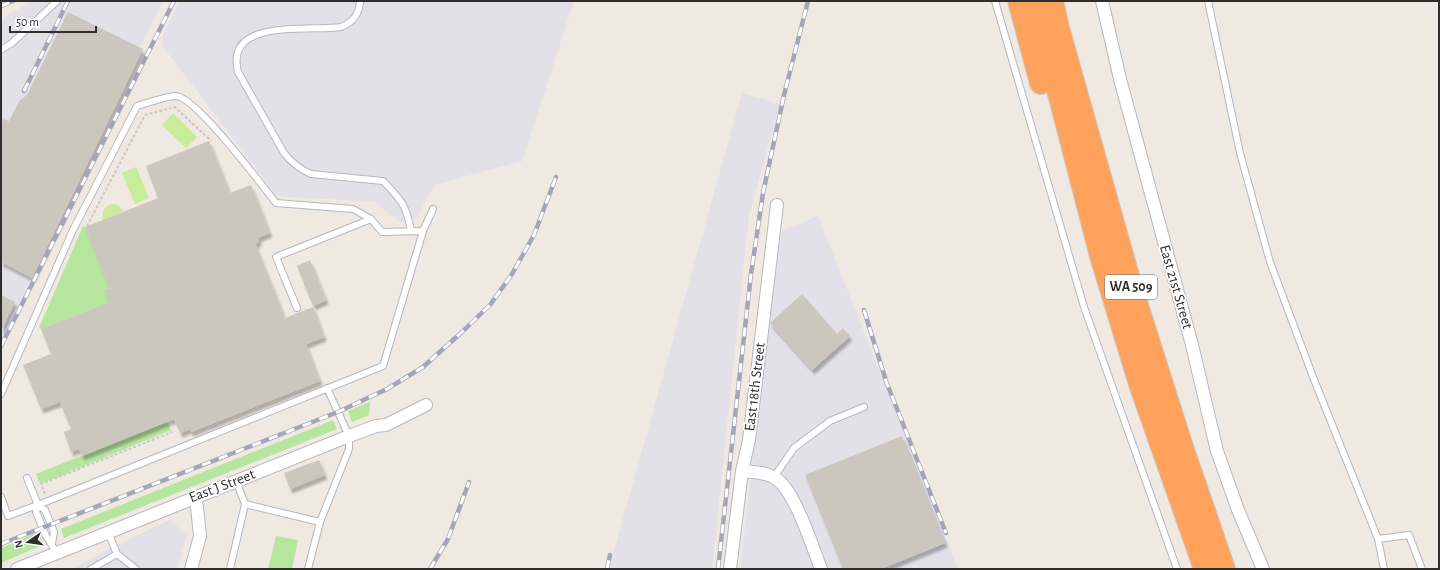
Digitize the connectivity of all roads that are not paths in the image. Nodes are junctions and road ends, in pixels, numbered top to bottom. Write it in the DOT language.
graph roads {
  1 [pos="57,1"];
  2 [pos="360,1"];
  3 [pos="995,1"];
  4 [pos="1019,1"];
  5 [pos="1035,1"];
  6 [pos="1052,1"];
  7 [pos="1102,1"];
  8 [pos="1208,1"];
  9 [pos="1,50"];
  10 [pos="777,205"];
  11 [pos="433,210"];
  12 [pos="371,219"];
  13 [pos="423,230"];
  14 [pos="411,231"];
  15 [pos="1102,256"];
  16 [pos="297,308"];
  17 [pos="327,388"];
  18 [pos="1,394"];
  19 [pos="426,405"];
  20 [pos="864,407"];
  21 [pos="348,436"];
  22 [pos="742,471"];
  23 [pos="774,477"];
  24 [pos="27,478"];
  25 [pos="236,481"];
  26 [pos="1,497"];
  27 [pos="194,497"];
  28 [pos="245,504"];
  29 [pos="38,505"];
  30 [pos="320,522"];
  31 [pos="108,532"];
  32 [pos="1378,539"];
  33 [pos="54,549"];
  34 [pos="117,554"];
  35 [pos="17,569"];
  36 [pos="91,569"];
  37 [pos="136,569"];
  38 [pos="191,569"];
  39 [pos="230,569"];
  40 [pos="308,569"];
  41 [pos="730,569"];
  42 [pos="821,569"];
  43 [pos="1177,569"];
  44 [pos="1205,569"];
  45 [pos="1224,569"];
  46 [pos="1263,569"];
  47 [pos="1384,569"];
  48 [pos="1422,569"];
  1 -- 9 [label="lane"];
  2 -- 14 [label="lane"];
  3 -- 43 [label="lane"];
  4 -- 15 [label="highway"];
  5 -- 15 [label="highway, WA 509"];
  6 -- 45 [label="highway, WA 509"];
  7 -- 46 [label="street, East 21st Street"];
  8 -- 32 [label="lane"];
  10 -- 22 [label="street, East 18th Street"];
  11 -- 13 [label="lane"];
  12 -- 14 [label="lane"];
  12 -- 16 [label="lane"];
  12 -- 18 [label="lane"];
  13 -- 14 [label="lane"];
  13 -- 17 [label="lane"];
  15 -- 44 [label="highway, WA 509"];
  17 -- 21 [label="lane"];
  17 -- 29 [label="lane"];
  19 -- 21 [label="street, East J Street"];
  20 -- 23 [label="lane"];
  21 -- 25 [label="street, East J Street"];
  21 -- 30 [label="lane"];
  22 -- 23 [label="street"];
  22 -- 41 [label="street, East 18th Street"];
  23 -- 42 [label="street"];
  24 -- 29 [label="lane"];
  25 -- 27 [label="street, East J Street"];
  25 -- 28 [label="lane"];
  26 -- 29 [label="lane"];
  27 -- 31 [label="street, East J Street"];
  27 -- 38 [label="street"];
  28 -- 30 [label="lane"];
  28 -- 39 [label="lane"];
  29 -- 33 [label="lane"];
  29 -- 33 [label="lane"];
  30 -- 40 [label="lane"];
  31 -- 33 [label="street, East J Street"];
  31 -- 34 [label="lane"];
  32 -- 47 [label="lane"];
  32 -- 48 [label="lane"];
  33 -- 35 [label="street, East J Street"];
  34 -- 36 [label="lane"];
  34 -- 37 [label="lane"];
}
